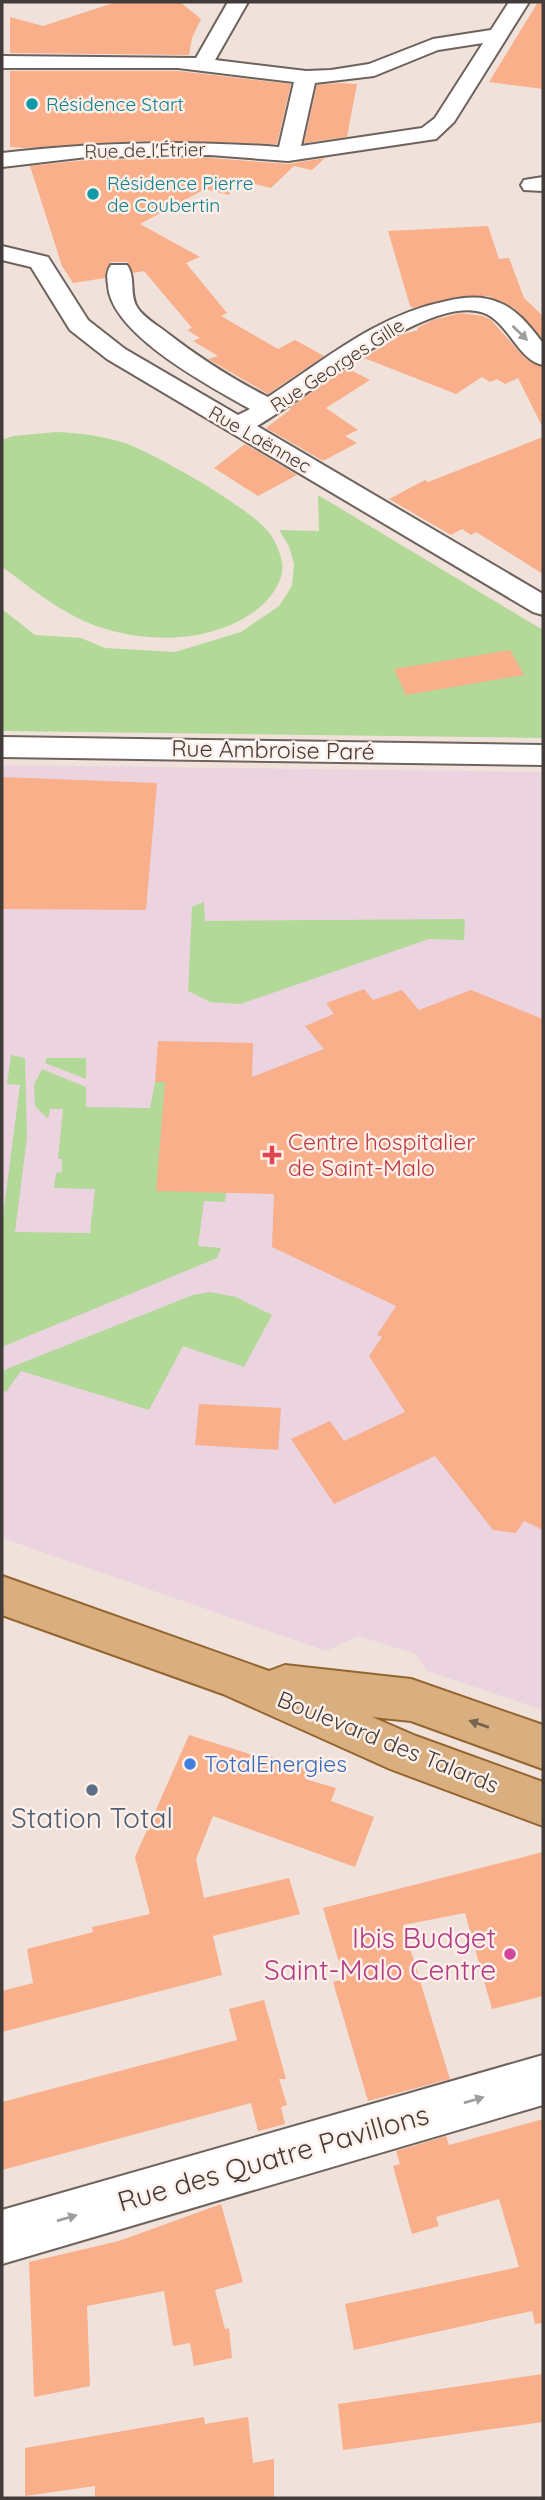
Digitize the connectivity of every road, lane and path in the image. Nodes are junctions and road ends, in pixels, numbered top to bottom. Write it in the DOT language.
graph roads {
  1 [pos="238,2"];
  2 [pos="519,2"];
  3 [pos="498,35"];
  4 [pos="2,62"];
  5 [pos="203,63"];
  6 [pos="306,77"];
  7 [pos="288,154"];
  8 [pos="2,160"];
  9 [pos="2,253"];
  10 [pos="120,270"];
  11 [pos="543,358"];
  12 [pos="270,409"];
  13 [pos="238,426"];
  14 [pos="543,606"];
  15 [pos="2,747"];
  16 [pos="543,755"];
  17 [pos="2,1596"];
  18 [pos="235,1678"];
  19 [pos="385,1698"];
  20 [pos="543,1747"];
  21 [pos="406,1754"];
  22 [pos="543,1804"];
  23 [pos="543,2080"];
  24 [pos="2,2237"];
  1 -- 5 [label="street"];
  2 -- 3 [label="street, Rue de l'Étrier"];
  3 -- 6 [label="street"];
  3 -- 7 [label="street, Rue de l'Étrier"];
  4 -- 5 [label="street"];
  5 -- 6 [label="street"];
  6 -- 7 [label="street"];
  7 -- 8 [label="street, Rue de l'Étrier"];
  9 -- 13 [label="street, Rue Laënnec"];
  10 -- 12 [label="street"];
  12 -- 11 [label="street, Rue Georges Gille, one-way"];
  12 -- 13 [label="street, Rue Georges Gille"];
  13 -- 14 [label="street, Rue Laënnec"];
  15 -- 16 [label="street, Rue Ambroise Paré"];
  17 -- 18 [label="main road, Boulevard des Talards"];
  18 -- 19 [label="main road, Boulevard des Talards"];
  18 -- 21 [label="main road, Boulevard des Talards"];
  20 -- 19 [label="main road, Boulevard des Talards, one-way"];
  19 -- 21 [label="main road"];
  21 -- 22 [label="main road, Boulevard des Talards"];
  24 -- 23 [label="street, Rue des Quatre Pavillons, one-way"];
}
